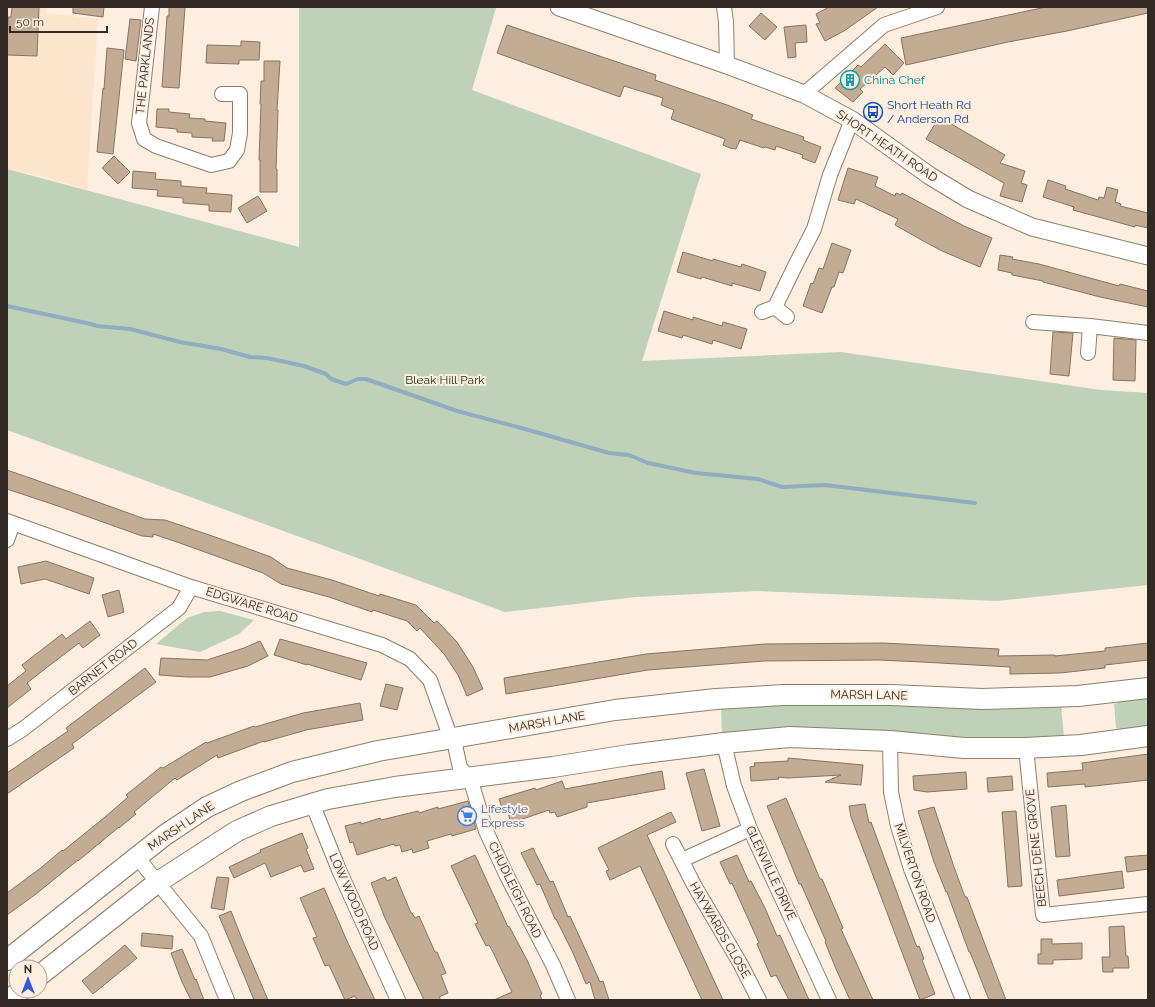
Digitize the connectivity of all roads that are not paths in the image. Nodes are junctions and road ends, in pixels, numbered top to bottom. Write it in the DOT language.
graph roads {
  1 [pos="152,7"];
  2 [pos="559,7"];
  3 [pos="724,7"];
  4 [pos="937,7"];
  5 [pos="727,65"];
  6 [pos="222,94"];
  7 [pos="804,94"];
  8 [pos="852,120"];
  9 [pos="1148,256"];
  10 [pos="775,307"];
  11 [pos="762,312"];
  12 [pos="787,317"];
  13 [pos="1033,322"];
  14 [pos="1090,326"];
  15 [pos="1148,333"];
  16 [pos="1088,353"];
  17 [pos="10,522"];
  18 [pos="7,540"];
  19 [pos="191,587"];
  20 [pos="1148,688"];
  21 [pos="1148,736"];
  22 [pos="7,739"];
  23 [pos="451,739"];
  24 [pos="890,741"];
  25 [pos="724,743"];
  26 [pos="1026,748"];
  27 [pos="470,778"];
  28 [pos="312,803"];
  29 [pos="750,829"];
  30 [pos="673,844"];
  31 [pos="137,857"];
  32 [pos="682,860"];
  33 [pos="158,882"];
  34 [pos="1148,904"];
  35 [pos="7,960"];
  36 [pos="48,969"];
  37 [pos="227,1000"];
  38 [pos="398,1000"];
  39 [pos="568,1000"];
  40 [pos="759,1000"];
  41 [pos="829,1000"];
  42 [pos="963,1000"];
  1 -- 6 [label="street, THE PARKLANDS"];
  2 -- 5 [label="street, SHORT HEATH ROAD"];
  3 -- 5 [label="street"];
  4 -- 7 [label="street"];
  5 -- 7 [label="street, SHORT HEATH ROAD"];
  7 -- 8 [label="street, SHORT HEATH ROAD"];
  8 -- 9 [label="street, SHORT HEATH ROAD"];
  8 -- 10 [label="street"];
  10 -- 11 [label="street"];
  10 -- 12 [label="street"];
  13 -- 14 [label="street"];
  14 -- 15 [label="street"];
  14 -- 16 [label="street"];
  17 -- 18 [label="street"];
  17 -- 19 [label="street, EDGWARE ROAD"];
  19 -- 22 [label="street, BARNET ROAD"];
  19 -- 23 [label="street, EDGWARE ROAD"];
  20 -- 23 [label="main road, MARSH LANE"];
  21 -- 26 [label="main road"];
  23 -- 27 [label="street, EDGWARE ROAD"];
  23 -- 31 [label="main road, MARSH LANE"];
  24 -- 25 [label="main road"];
  24 -- 26 [label="main road"];
  24 -- 42 [label="street, MILVERTON ROAD"];
  25 -- 27 [label="main road"];
  25 -- 29 [label="street, GLENVILLE DRIVE"];
  26 -- 34 [label="street, BEECH DENE GROVE"];
  27 -- 28 [label="main road"];
  27 -- 39 [label="street, CHUDLEIGH ROAD"];
  28 -- 33 [label="main road"];
  28 -- 38 [label="street, LOW WOOD ROAD"];
  29 -- 32 [label="street"];
  29 -- 41 [label="street, GLENVILLE DRIVE"];
  30 -- 32 [label="street, HAYWARDS CLOSE"];
  31 -- 33 [label="street"];
  31 -- 35 [label="main road, MARSH LANE"];
  32 -- 40 [label="street, HAYWARDS CLOSE"];
  33 -- 36 [label="main road"];
  33 -- 37 [label="street"];
}
